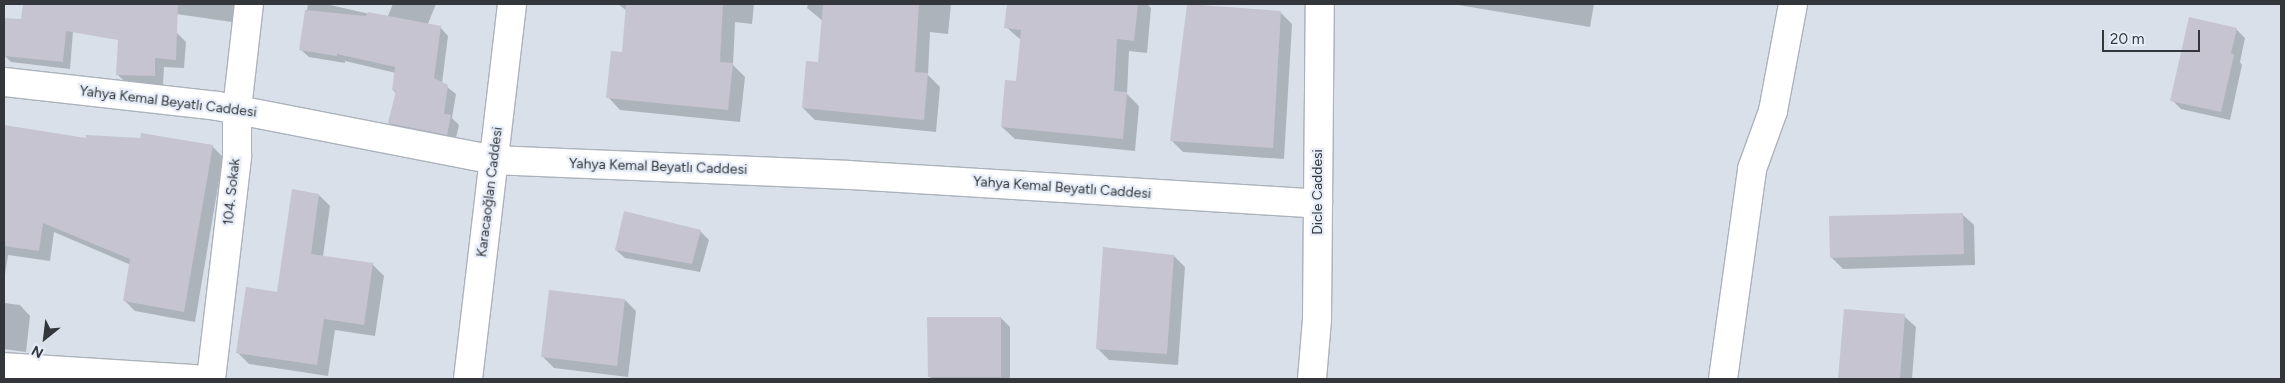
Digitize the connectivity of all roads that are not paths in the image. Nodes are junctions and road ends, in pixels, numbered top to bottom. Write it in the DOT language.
graph roads {
  1 [pos="249,4"];
  2 [pos="512,4"];
  3 [pos="1320,4"];
  4 [pos="1793,4"];
  5 [pos="4,82"];
  6 [pos="237,110"];
  7 [pos="494,160"];
  8 [pos="1318,204"];
  9 [pos="4,367"];
  10 [pos="195,379"];
  11 [pos="210,379"];
  12 [pos="468,379"];
  13 [pos="1312,379"];
  14 [pos="1723,379"];
  1 -- 6 [label="street, 104. Sokak"];
  2 -- 7 [label="street, Karacaoğlan Caddesi"];
  3 -- 8 [label="street, Dicle Caddesi"];
  4 -- 14 [label="street"];
  5 -- 6 [label="street, Yahya Kemal Beyatlı Caddesi"];
  6 -- 7 [label="street, Yahya Kemal Beyatlı Caddesi"];
  6 -- 11 [label="street, 104. Sokak"];
  7 -- 8 [label="street, Yahya Kemal Beyatlı Caddesi"];
  7 -- 12 [label="street, Karacaoğlan Caddesi"];
  8 -- 13 [label="street, Dicle Caddesi"];
  9 -- 10 [label="street"];
}
